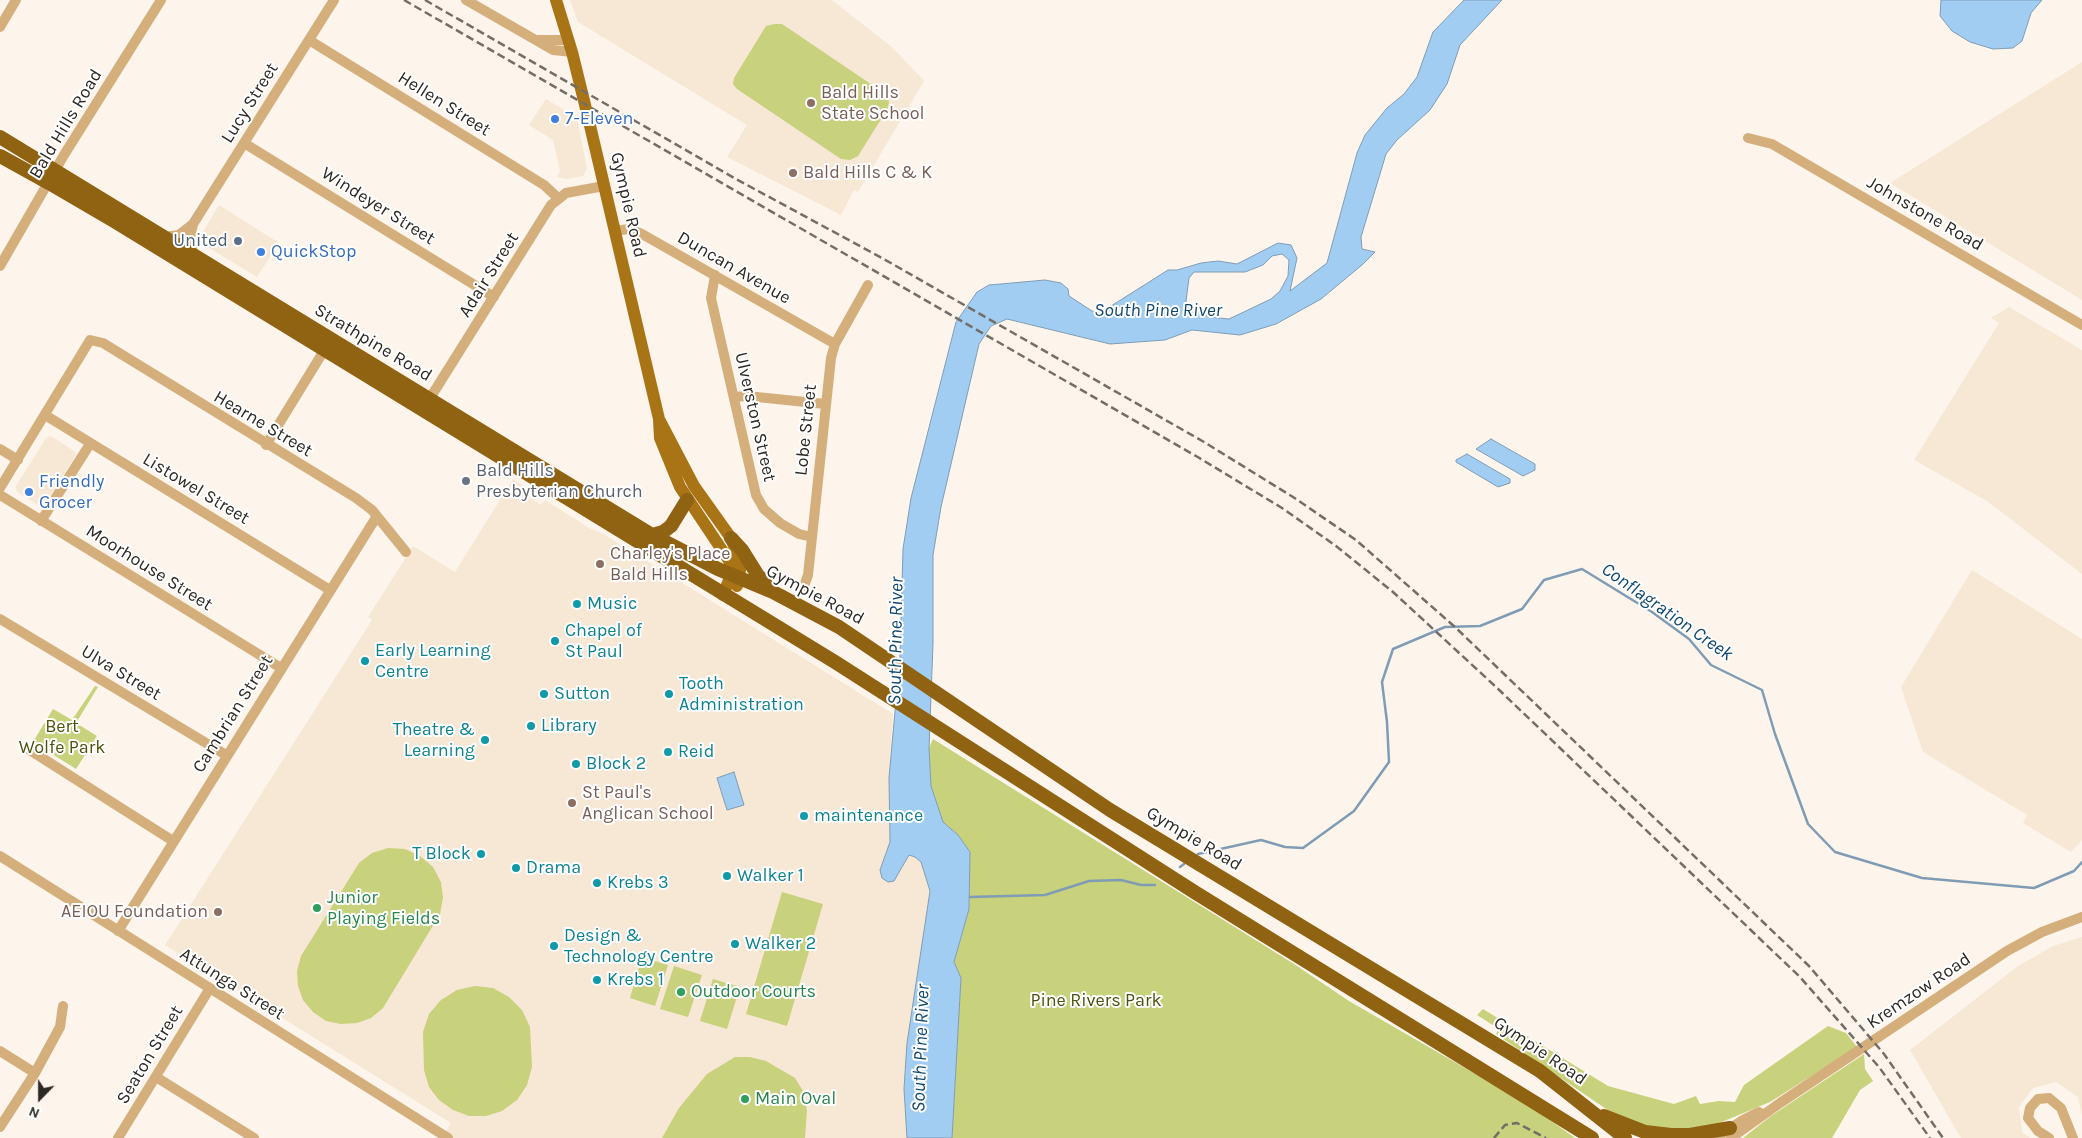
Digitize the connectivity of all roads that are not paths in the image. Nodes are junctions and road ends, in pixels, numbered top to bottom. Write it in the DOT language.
graph roads {
  1 [pos="16,0"];
  2 [pos="161,0"];
  3 [pos="334,0"];
  4 [pos="466,0"];
  5 [pos="556,0"];
  6 [pos="0,27"];
  7 [pos="309,40"];
  8 [pos="570,46"];
  9 [pos="0,136"];
  10 [pos="1748,138"];
  11 [pos="244,143"];
  12 [pos="0,156"];
  13 [pos="56,170"];
  14 [pos="49,183"];
  15 [pos="604,186"];
  16 [pos="558,198"];
  17 [pos="193,224"];
  18 [pos="614,231"];
  19 [pos="164,237"];
  20 [pos="193,254"];
  21 [pos="0,266"];
  22 [pos="715,275"];
  23 [pos="868,285"];
  24 [pos="494,296"];
  25 [pos="2082,325"];
  26 [pos="836,344"];
  27 [pos="328,345"];
  28 [pos="734,397"];
  29 [pos="825,404"];
  30 [pos="426,405"];
  31 [pos="45,415"];
  32 [pos="659,419"];
  33 [pos="90,444"];
  34 [pos="266,445"];
  35 [pos="0,449"];
  36 [pos="18,460"];
  37 [pos="0,488"];
  38 [pos="0,495"];
  39 [pos="687,500"];
  40 [pos="377,516"];
  41 [pos="41,520"];
  42 [pos="652,535"];
  43 [pos="812,537"];
  44 [pos="731,538"];
  45 [pos="406,552"];
  46 [pos="735,576"];
  47 [pos="804,586"];
  48 [pos="330,590"];
  49 [pos="773,592"];
  50 [pos="726,597"];
  51 [pos="0,619"];
  52 [pos="281,668"];
  53 [pos="28,749"];
  54 [pos="226,755"];
  55 [pos="173,842"];
  56 [pos="0,856"];
  57 [pos="2082,917"];
  58 [pos="118,931"];
  59 [pos="210,988"];
  60 [pos="63,1006"];
  61 [pos="0,1051"];
  62 [pos="35,1073"];
  63 [pos="156,1076"];
  64 [pos="1593,1111"];
  65 [pos="0,1127"];
  66 [pos="1730,1133"];
  67 [pos="252,1137"];
  68 [pos="118,1138"];
  69 [pos="448,1138"];
  70 [pos="1592,1138"];
  71 [pos="1625,1138"];
  72 [pos="1716,1138"];
  73 [pos="2049,1138"];
  74 [pos="2073,1138"];
  1 -- 6 [label="street"];
  2 -- 13 [label="street, Bald Hills Road"];
  3 -- 7 [label="street, Lucy Street"];
  4 -- 8 [label="street"];
  5 -- 8 [label="main road, Gympie Road"];
  7 -- 11 [label="street, Lucy Street"];
  7 -- 16 [label="street, Hellen Street"];
  8 -- 15 [label="main road, Gympie Road"];
  9 -- 13 [label="highway, Strathpine Road"];
  10 -- 25 [label="street, Johnstone Road"];
  11 -- 17 [label="street, Lucy Street"];
  11 -- 24 [label="street, Windeyer Street"];
  12 -- 14 [label="highway, Strathpine Road"];
  13 -- 14 [label="street, Bald Hills Road"];
  13 -- 19 [label="highway, Strathpine Road"];
  14 -- 21 [label="street, Bald Hills Road"];
  14 -- 27 [label="highway, Strathpine Road"];
  15 -- 16 [label="street"];
  15 -- 18 [label="main road, Gympie Road"];
  16 -- 24 [label="street, Adair Street"];
  17 -- 19 [label="street, Lucy Street"];
  17 -- 20 [label="street, Lucy Street"];
  18 -- 22 [label="street, Duncan Avenue"];
  18 -- 32 [label="main road, Gympie Road"];
  19 -- 20 [label="highway, Strathpine Road"];
  20 -- 27 [label="highway, Strathpine Road"];
  22 -- 26 [label="street, Duncan Avenue"];
  22 -- 28 [label="street, Ulverston Street"];
  23 -- 26 [label="street, Lobe Street"];
  24 -- 30 [label="street, Adair Street"];
  26 -- 29 [label="street, Lobe Street"];
  27 -- 30 [label="highway, Strathpine Road"];
  27 -- 34 [label="street"];
  28 -- 29 [label="street"];
  28 -- 43 [label="street, Ulverston Street"];
  29 -- 43 [label="street, Lobe Street"];
  30 -- 42 [label="highway, Strathpine Road"];
  30 -- 50 [label="highway, Strathpine Road"];
  31 -- 33 [label="street, Listowel Street"];
  31 -- 34 [label="street, Hearne Street"];
  31 -- 36 [label="street"];
  32 -- 39 [label="main road, Gympie Road"];
  32 -- 44 [label="main road, Gympie Road"];
  33 -- 41 [label="street"];
  33 -- 48 [label="street, Listowel Street"];
  34 -- 40 [label="street, Hearne Street"];
  35 -- 36 [label="street"];
  36 -- 37 [label="street"];
  38 -- 41 [label="street, Moorhouse Street"];
  39 -- 42 [label="highway"];
  39 -- 46 [label="main road, Gympie Road"];
  40 -- 45 [label="street, Hearne Street"];
  40 -- 48 [label="street, Cambrian Street"];
  41 -- 52 [label="street, Moorhouse Street"];
  42 -- 46 [label="highway, Strathpine Road"];
  43 -- 47 [label="street, Lobe Street"];
  44 -- 46 [label="main road, Gympie Road"];
  44 -- 49 [label="highway"];
  46 -- 49 [label="highway, Gympie Road"];
  46 -- 50 [label="main road, Gympie Road"];
  48 -- 52 [label="street, Cambrian Street"];
  49 -- 64 [label="highway, Gympie Road"];
  50 -- 70 [label="highway"];
  51 -- 54 [label="street, Ulva Street"];
  52 -- 54 [label="street, Cambrian Street"];
  53 -- 55 [label="street"];
  54 -- 55 [label="street, Cambrian Street"];
  55 -- 58 [label="street, Cambrian Street"];
  56 -- 58 [label="street, Attunga Street"];
  57 -- 66 [label="street, Kremzow Road"];
  58 -- 59 [label="street, Attunga Street"];
  59 -- 63 [label="street, Seaton Street"];
  59 -- 69 [label="street, Attunga Street"];
  60 -- 62 [label="street"];
  61 -- 62 [label="street"];
  62 -- 65 [label="street"];
  63 -- 67 [label="street"];
  63 -- 68 [label="street, Seaton Street"];
  64 -- 66 [label="highway"];
  64 -- 71 [label="highway, Gympie Road"];
  66 -- 72 [label="street, Kremzow Road"];
  73 -- 74 [label="street"];
}
